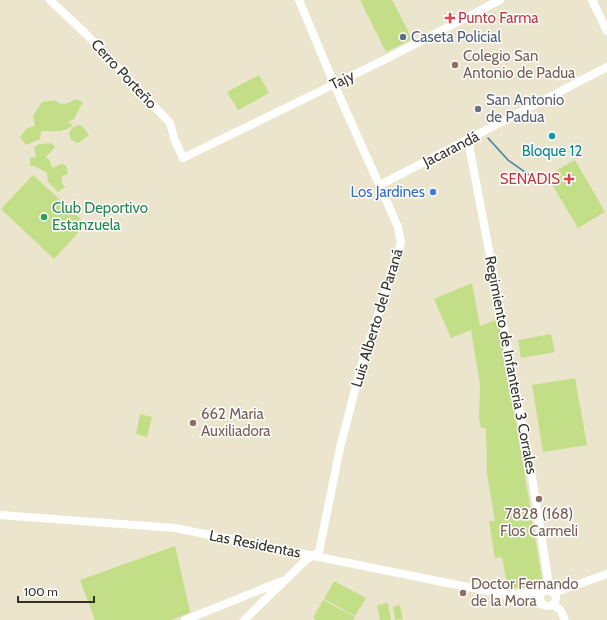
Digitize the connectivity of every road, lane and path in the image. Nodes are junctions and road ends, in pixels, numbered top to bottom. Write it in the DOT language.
graph roads {
  1 [pos="50,0"];
  2 [pos="299,0"];
  3 [pos="500,0"];
  4 [pos="592,0"];
  5 [pos="607,31"];
  6 [pos="607,67"];
  7 [pos="334,84"];
  8 [pos="468,140"];
  9 [pos="183,158"];
  10 [pos="380,185"];
  11 [pos="0,515"];
  12 [pos="314,555"];
  13 [pos="607,574"];
  14 [pos="286,579"];
  15 [pos="550,591"];
  16 [pos="507,594"];
  17 [pos="553,604"];
  18 [pos="544,605"];
  19 [pos="185,620"];
  20 [pos="244,620"];
  21 [pos="565,620"];
  1 -- 9 [label="street, Cerro Porteño"];
  2 -- 7 [label="street, Luis Alberto del Paraná"];
  3 -- 7 [label="street, Tajy"];
  4 -- 5 [label="street"];
  6 -- 8 [label="street, Jacarandá"];
  7 -- 9 [label="street, Tajy"];
  7 -- 10 [label="street, Luis Alberto del Paraná"];
  8 -- 10 [label="street, Jacarandá"];
  8 -- 15 [label="street, Regimiento de Infanteria 3 Corrales"];
  10 -- 12 [label="street, Luis Alberto del Paraná"];
  11 -- 12 [label="street, Las Residentas"];
  12 -- 14 [label="street"];
  12 -- 16 [label="street, Las Residentas"];
  13 -- 15 [label="street, Las Residentas"];
  14 -- 19 [label="street"];
  14 -- 20 [label="street"];
  15 -- 16 [label="street, Las Residentas"];
  15 -- 17 [label="street"];
  15 -- 18 [label="street"];
  16 -- 18 [label="street, Las Residentas"];
  17 -- 18 [label="street"];
  17 -- 21 [label="street"];
}
